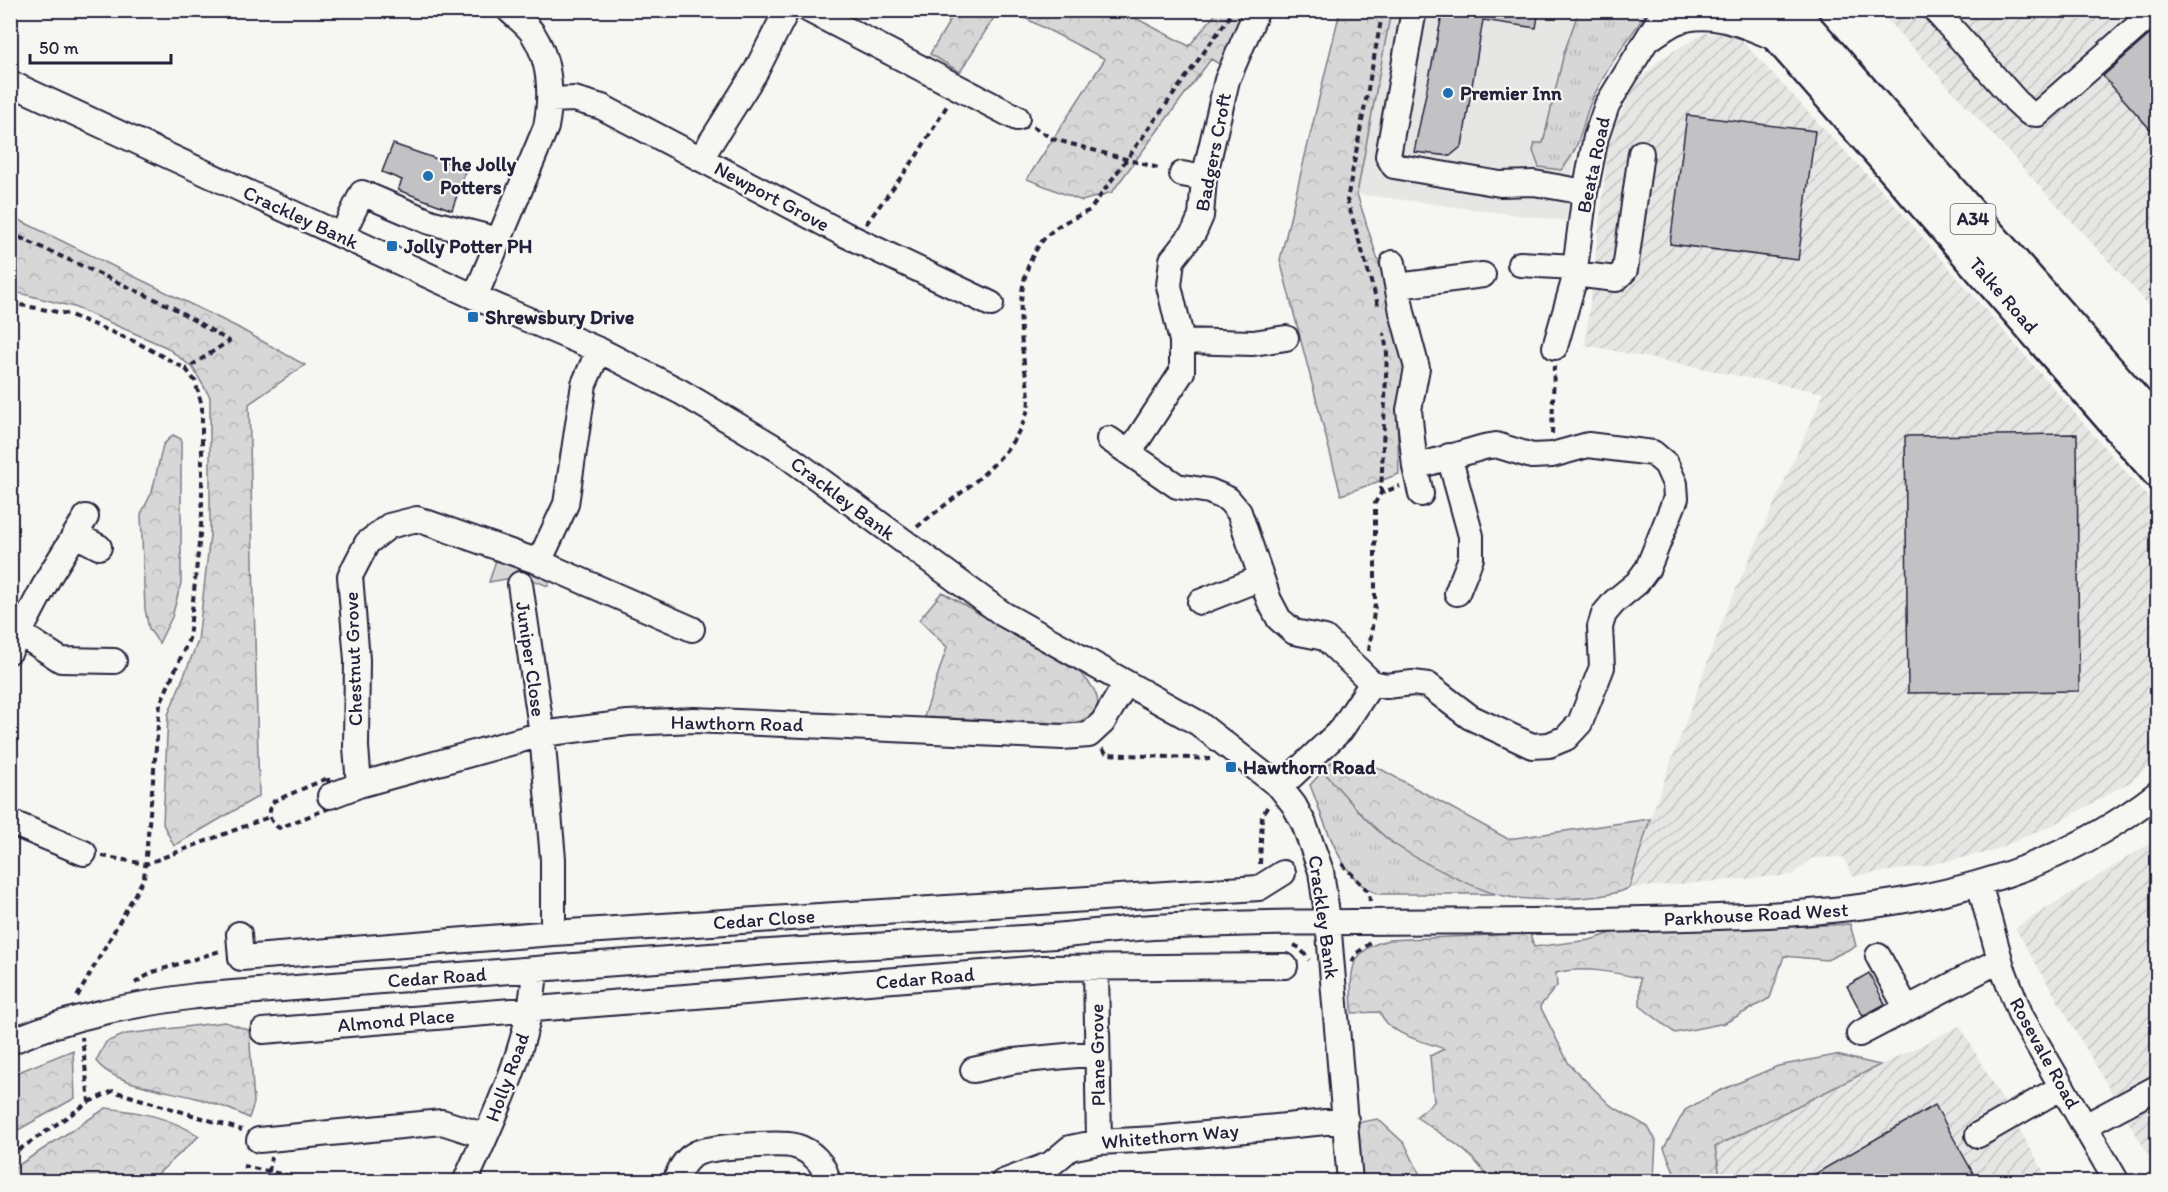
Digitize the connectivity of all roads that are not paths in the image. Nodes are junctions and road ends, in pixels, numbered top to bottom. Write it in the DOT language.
graph roads {
  1 [pos="510,10"];
  2 [pos="787,10"];
  3 [pos="809,10"];
  4 [pos="1257,10"];
  5 [pos="1414,10"];
  6 [pos="1665,10"];
  7 [pos="1756,10"];
  8 [pos="1935,10"];
  9 [pos="2156,10"];
  10 [pos="1786,26"];
  11 [pos="1648,39"];
  12 [pos="10,83"];
  13 [pos="551,100"];
  14 [pos="1017,118"];
  15 [pos="1641,153"];
  16 [pos="701,158"];
  17 [pos="1585,192"];
  18 [pos="342,235"];
  19 [pos="499,240"];
  20 [pos="1520,264"];
  21 [pos="1575,271"];
  22 [pos="1483,275"];
  23 [pos="476,297"];
  24 [pos="991,304"];
  25 [pos="1286,338"];
  26 [pos="1182,341"];
  27 [pos="1555,347"];
  28 [pos="599,350"];
  29 [pos="2157,428"];
  30 [pos="1109,439"];
  31 [pos="1129,453"];
  32 [pos="1449,456"];
  33 [pos="2157,471"];
  34 [pos="99,547"];
  35 [pos="538,562"];
  36 [pos="1262,578"];
  37 [pos="1457,593"];
  38 [pos="526,596"];
  39 [pos="1200,602"];
  40 [pos="692,629"];
  41 [pos="16,643"];
  42 [pos="114,662"];
  43 [pos="1364,675"];
  44 [pos="1126,683"];
  45 [pos="542,734"];
  46 [pos="359,785"];
  47 [pos="1280,787"];
  48 [pos="2157,793"];
  49 [pos="330,796"];
  50 [pos="10,822"];
  51 [pos="84,853"];
  52 [pos="1282,873"];
  53 [pos="1979,883"];
  54 [pos="868,912"];
  55 [pos="1328,921"];
  56 [pos="553,933"];
  57 [pos="239,934"];
  58 [pos="869,946"];
  59 [pos="1878,956"];
  60 [pos="1275,960"];
  61 [pos="2000,960"];
  62 [pos="1096,968"];
  63 [pos="536,969"];
  64 [pos="1907,1009"];
  65 [pos="530,1010"];
  66 [pos="272,1024"];
  67 [pos="1859,1034"];
  68 [pos="10,1042"];
  69 [pos="1097,1053"];
  70 [pos="973,1070"];
  71 [pos="2062,1087"];
  72 [pos="2157,1087"];
  73 [pos="1346,1120"];
  74 [pos="2085,1126"];
  75 [pos="485,1136"];
  76 [pos="1978,1136"];
  77 [pos="259,1140"];
  78 [pos="1099,1142"];
  79 [pos="465,1182"];
  80 [pos="675,1182"];
  81 [pos="827,1182"];
  82 [pos="1003,1182"];
  83 [pos="1350,1182"];
  84 [pos="2117,1182"];
  1 -- 13 [label="street"];
  2 -- 16 [label="street"];
  3 -- 14 [label="street"];
  4 -- 26 [label="street, Badgers Croft"];
  5 -- 17 [label="street"];
  6 -- 11 [label="street, Beata Road"];
  7 -- 10 [label="highway, Talke Road / A34"];
  8 -- 9 [label="street"];
  10 -- 11 [label="street, Beata Road"];
  10 -- 29 [label="highway, Talke Road / A34"];
  10 -- 33 [label="highway, Talke Road / A34"];
  11 -- 17 [label="street, Beata Road"];
  12 -- 18 [label="street, Crackley Bank"];
  13 -- 16 [label="street, Newport Grove"];
  13 -- 19 [label="street"];
  15 -- 21 [label="street"];
  16 -- 24 [label="street, Newport Grove"];
  17 -- 21 [label="street, Beata Road"];
  18 -- 19 [label="street"];
  18 -- 23 [label="street, Crackley Bank"];
  19 -- 23 [label="street"];
  20 -- 21 [label="street"];
  21 -- 27 [label="street, Beata Road"];
  22 -- 32 [label="street"];
  23 -- 28 [label="street, Crackley Bank"];
  25 -- 26 [label="street"];
  26 -- 31 [label="street, Badgers Croft"];
  28 -- 35 [label="street"];
  28 -- 44 [label="street, Crackley Bank"];
  30 -- 31 [label="street"];
  31 -- 36 [label="street"];
  32 -- 37 [label="street"];
  32 -- 43 [label="street"];
  34 -- 41 [label="street"];
  35 -- 40 [label="street, Chestnut Grove"];
  35 -- 46 [label="street, Chestnut Grove"];
  36 -- 39 [label="street"];
  36 -- 43 [label="street"];
  38 -- 45 [label="street, Juniper Close"];
  41 -- 42 [label="street"];
  43 -- 47 [label="street"];
  44 -- 45 [label="street, Hawthorn Road"];
  44 -- 47 [label="street, Crackley Bank"];
  45 -- 46 [label="street, Hawthorn Road"];
  45 -- 56 [label="street"];
  46 -- 49 [label="street, Hawthorn Road"];
  47 -- 55 [label="street, Crackley Bank"];
  48 -- 53 [label="street, Parkhouse Road West"];
  50 -- 51 [label="street"];
  52 -- 54 [label="street, Cedar Close"];
  53 -- 55 [label="street, Parkhouse Road West"];
  53 -- 61 [label="street, Rosevale Road"];
  54 -- 56 [label="street, Cedar Close"];
  54 -- 58 [label="street, Cedar Road"];
  55 -- 58 [label="street, Cedar Road"];
  55 -- 73 [label="street, Crackley Bank"];
  56 -- 57 [label="street, Cedar Close"];
  58 -- 63 [label="street, Cedar Road"];
  59 -- 64 [label="street"];
  60 -- 62 [label="street, Cedar Road"];
  61 -- 64 [label="street"];
  61 -- 71 [label="street, Rosevale Road"];
  62 -- 65 [label="street, Cedar Road"];
  62 -- 69 [label="street, Plane Grove"];
  63 -- 65 [label="street, Holly Road"];
  63 -- 68 [label="street, Cedar Road"];
  64 -- 67 [label="street"];
  65 -- 66 [label="street, Almond Place"];
  65 -- 75 [label="street, Holly Road"];
  69 -- 70 [label="street"];
  69 -- 78 [label="street, Plane Grove"];
  71 -- 74 [label="street, Rosevale Road"];
  71 -- 76 [label="street"];
  72 -- 74 [label="street"];
  73 -- 78 [label="street, Whitethorn Way"];
  73 -- 83 [label="street, Crackley Bank"];
  74 -- 84 [label="street, Rosevale Road"];
  75 -- 77 [label="street"];
  75 -- 79 [label="street, Holly Road"];
  78 -- 82 [label="street, Whitethorn Way"];
  80 -- 81 [label="street"];
}
